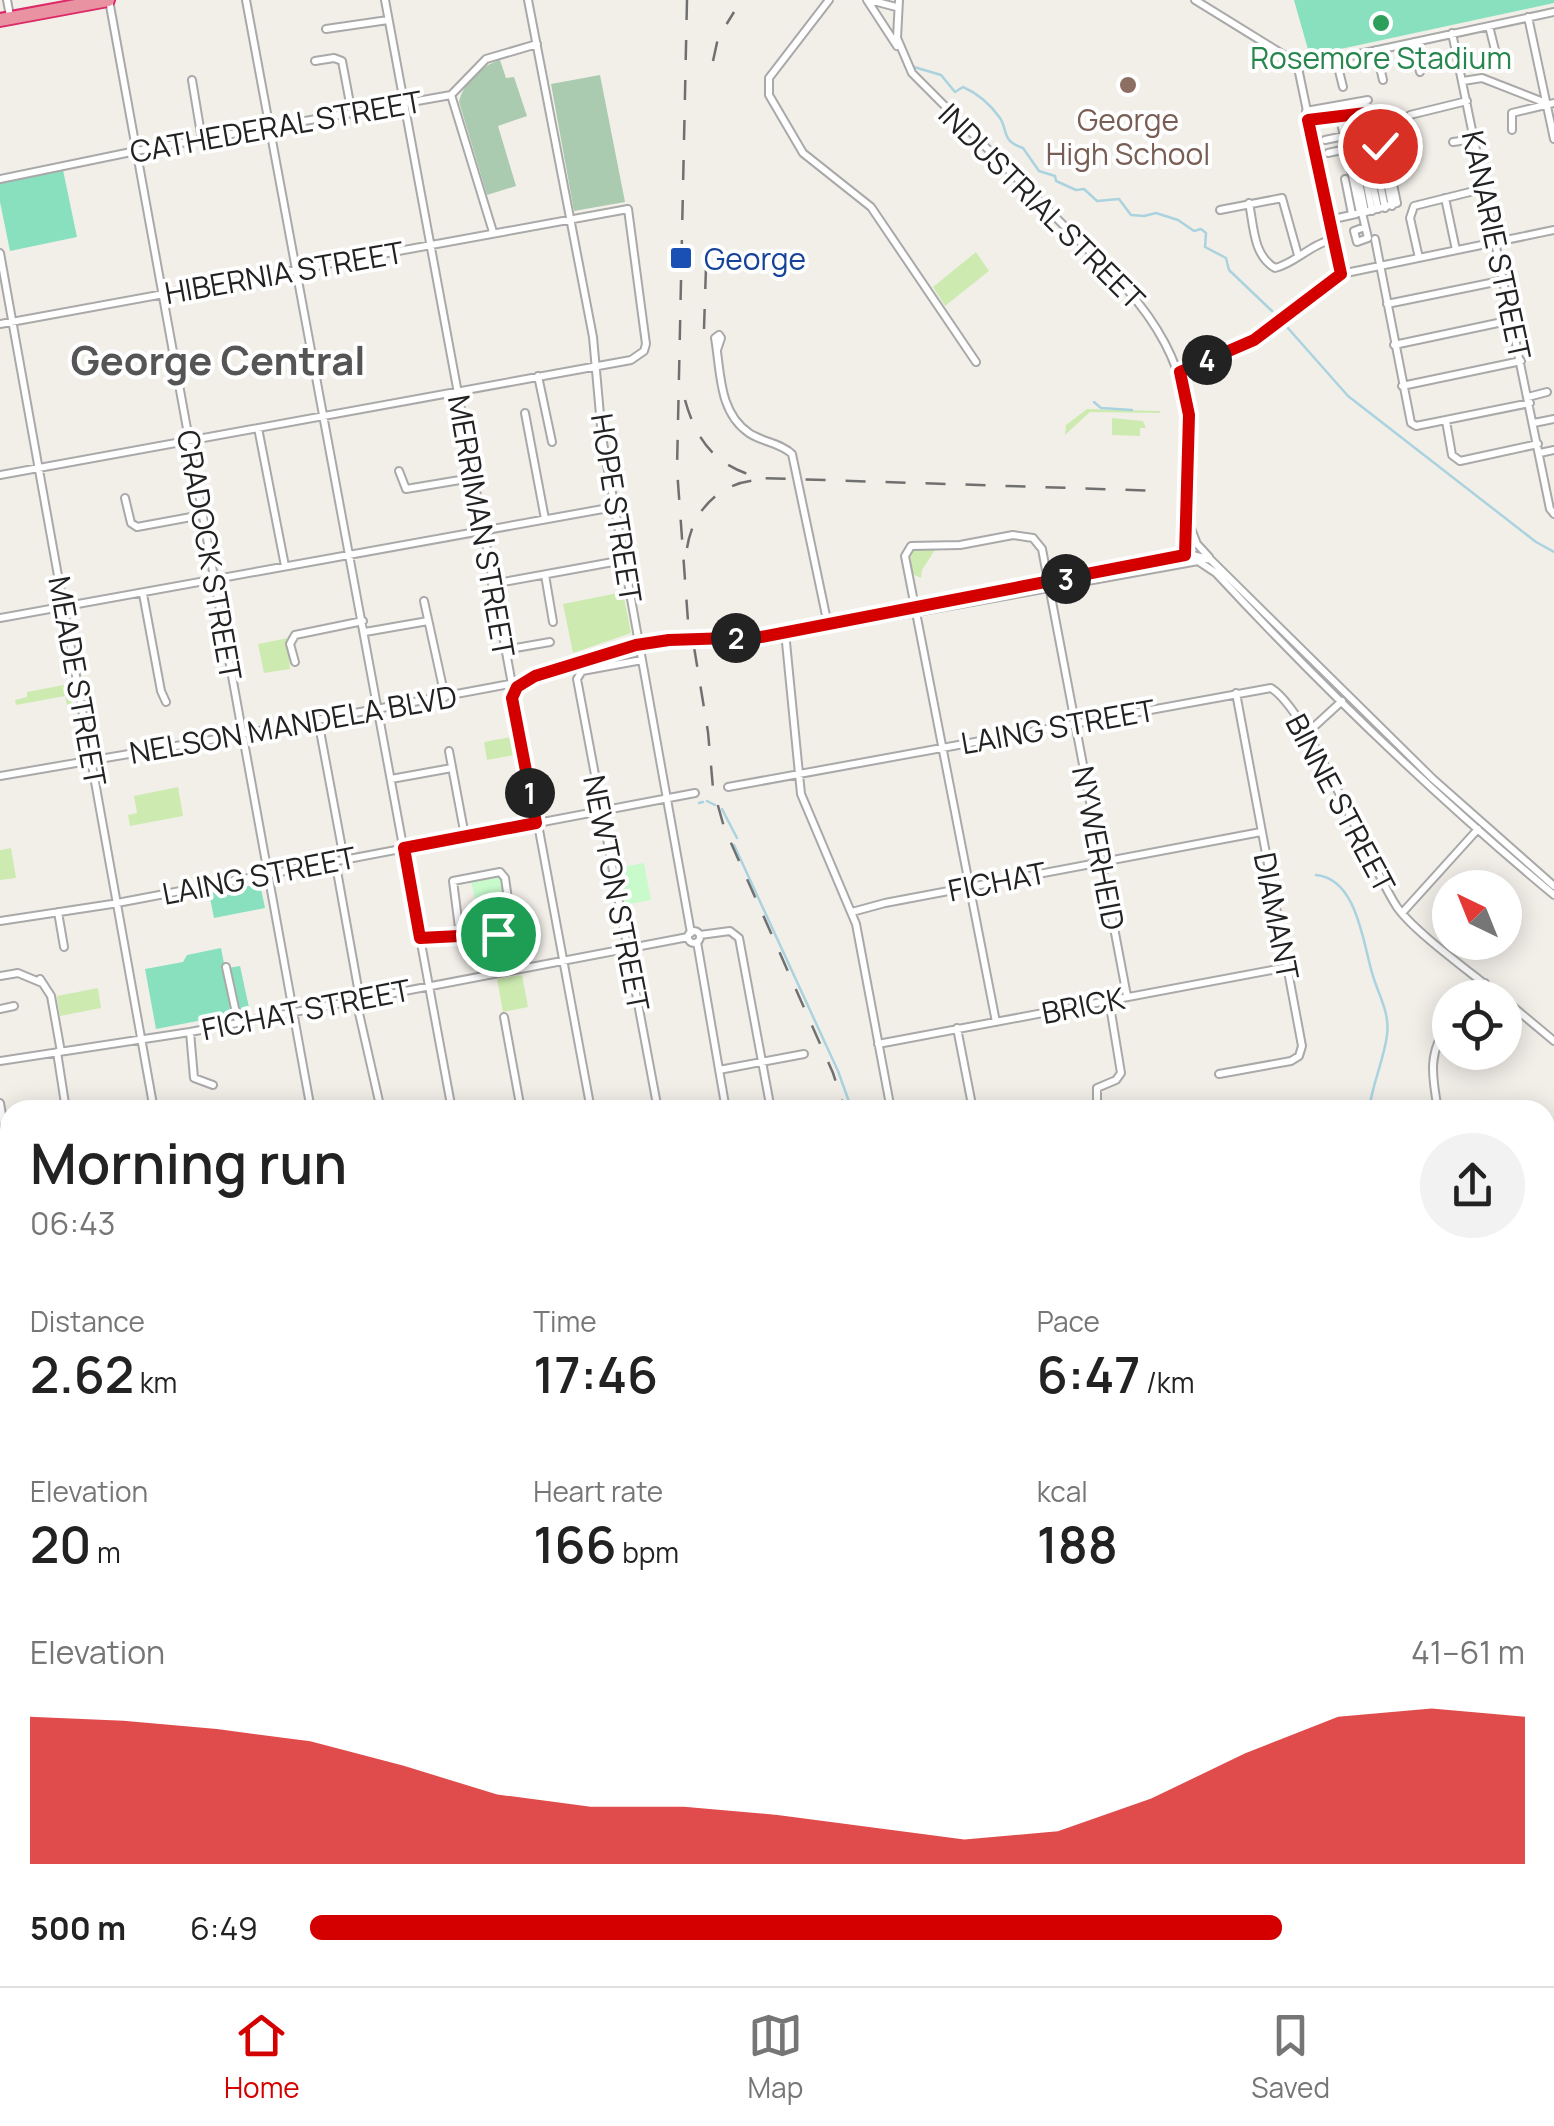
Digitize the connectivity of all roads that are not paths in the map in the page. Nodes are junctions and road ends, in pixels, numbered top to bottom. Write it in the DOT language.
graph roads {
  1 [pos="82,0"];
  2 [pos="108,0"];
  3 [pos="246,0"];
  4 [pos="385,0"];
  5 [pos="528,0"];
  6 [pos="829,0"];
  7 [pos="869,0"];
  8 [pos="1196,0"];
  9 [pos="885,2"];
  10 [pos="898,4"];
  11 [pos="1554,12"];
  12 [pos="5,13"];
  13 [pos="1528,17"];
  14 [pos="388,20"];
  15 [pos="1490,26"];
  16 [pos="326,30"];
  17 [pos="1452,33"];
  18 [pos="1414,42"];
  19 [pos="537,44"];
  20 [pos="1376,50"];
  21 [pos="900,52"];
  22 [pos="1497,58"];
  23 [pos="1336,59"];
  24 [pos="315,61"];
  25 [pos="1297,64"];
  26 [pos="1420,72"];
  27 [pos="192,80"];
  28 [pos="1382,80"];
  29 [pos="1463,81"];
  30 [pos="1343,87"];
  31 [pos="452,96"];
  32 [pos="1368,100"];
  33 [pos="1467,101"];
  34 [pos="403,104"];
  35 [pos="1549,104"];
  36 [pos="1306,111"];
  37 [pos="1366,113"];
  38 [pos="352,114"];
  39 [pos="1340,118"];
  40 [pos="1308,120"];
  41 [pos="1358,123"];
  42 [pos="1375,124"];
  43 [pos="271,128"];
  44 [pos="1512,130"];
  45 [pos="1344,136"];
  46 [pos="1476,138"];
  47 [pos="1554,139"];
  48 [pos="202,140"];
  49 [pos="1412,141"];
  50 [pos="1453,142"];
  51 [pos="1366,143"];
  52 [pos="136,151"];
  53 [pos="1369,162"];
  54 [pos="0,179"];
  55 [pos="1345,180"];
  56 [pos="1486,188"];
  57 [pos="1352,191"];
  58 [pos="1445,198"];
  59 [pos="1249,203"];
  60 [pos="1220,210"];
  61 [pos="1369,211"];
  62 [pos="568,218"];
  63 [pos="1338,218"];
  64 [pos="1362,228"];
  65 [pos="1554,230"];
  66 [pos="493,232"];
  67 [pos="1333,239"];
  68 [pos="1374,239"];
  69 [pos="1497,242"];
  70 [pos="429,244"];
  71 [pos="1456,250"];
  72 [pos="0,253"];
  73 [pos="1298,255"];
  74 [pos="1419,258"];
  75 [pos="1380,266"];
  76 [pos="297,269"];
  77 [pos="1341,274"];
  78 [pos="1506,280"];
  79 [pos="162,294"];
  80 [pos="1386,304"];
  81 [pos="1512,320"];
  82 [pos="12,322"];
  83 [pos="0,324"];
  84 [pos="1394,345"];
  85 [pos="717,350"];
  86 [pos="1521,361"];
  87 [pos="976,362"];
  88 [pos="596,366"];
  89 [pos="1180,372"];
  90 [pos="538,376"];
  91 [pos="1402,386"];
  92 [pos="458,391"];
  93 [pos="1547,392"];
  94 [pos="1529,400"];
  95 [pos="526,413"];
  96 [pos="325,416"];
  97 [pos="1554,419"];
  98 [pos="1446,421"];
  99 [pos="1534,423"];
  100 [pos="258,428"];
  101 [pos="190,441"];
  102 [pos="552,442"];
  103 [pos="1539,449"];
  104 [pos="1554,450"];
  105 [pos="39,468"];
  106 [pos="399,470"];
  107 [pos="0,475"];
  108 [pos="472,478"];
  109 [pos="1550,481"];
  110 [pos="125,498"];
  111 [pos="614,507"];
  112 [pos="1554,514"];
  113 [pos="202,515"];
  114 [pos="545,520"];
  115 [pos="1188,520"];
  116 [pos="482,530"];
  117 [pos="350,554"];
  118 [pos="1187,558"];
  119 [pos="624,560"];
  120 [pos="1211,560"];
  121 [pos="284,566"];
  122 [pos="545,574"];
  123 [pos="214,580"];
  124 [pos="492,584"];
  125 [pos="1049,584"];
  126 [pos="143,594"];
  127 [pos="424,601"];
  128 [pos="64,608"];
  129 [pos="917,608"];
  130 [pos="1254,608"];
  131 [pos="0,618"];
  132 [pos="363,621"];
  133 [pos="428,621"];
  134 [pos="553,622"];
  135 [pos="828,624"];
  136 [pos="365,632"];
  137 [pos="785,633"];
  138 [pos="550,642"];
  139 [pos="504,650"];
  140 [pos="642,660"];
  141 [pos="295,662"];
  142 [pos="535,676"];
  143 [pos="510,684"];
  144 [pos="1271,688"];
  145 [pos="1236,693"];
  146 [pos="445,697"];
  147 [pos="512,698"];
  148 [pos="1344,698"];
  149 [pos="166,702"];
  150 [pos="378,709"];
  151 [pos="318,720"];
  152 [pos="1076,723"];
  153 [pos="242,734"];
  154 [pos="1306,734"];
  155 [pos="944,747"];
  156 [pos="449,752"];
  157 [pos="93,760"];
  158 [pos="452,768"];
  159 [pos="798,775"];
  160 [pos="0,776"];
  161 [pos="391,779"];
  162 [pos="728,788"];
  163 [pos="694,793"];
  164 [pos="668,799"];
  165 [pos="602,812"];
  166 [pos="536,823"];
  167 [pos="1480,827"];
  168 [pos="1261,832"];
  169 [pos="465,836"];
  170 [pos="404,848"];
  171 [pos="340,859"];
  172 [pos="1102,862"];
  173 [pos="267,873"];
  174 [pos="969,886"];
  175 [pos="1554,886"];
  176 [pos="1554,895"];
  177 [pos="118,902"];
  178 [pos="58,912"];
  179 [pos="852,912"];
  180 [pos="1402,913"];
  181 [pos="0,921"];
  182 [pos="460,936"];
  183 [pos="420,938"];
  184 [pos="694,938"];
  185 [pos="64,947"];
  186 [pos="628,950"];
  187 [pos="563,962"];
  188 [pos="226,967"];
  189 [pos="1288,967"];
  190 [pos="0,976"];
  191 [pos="1481,980"];
  192 [pos="429,986"];
  193 [pos="1127,996"];
  194 [pos="358,1000"];
  195 [pos="1109,1000"];
  196 [pos="14,1006"];
  197 [pos="0,1008"];
  198 [pos="294,1013"];
  199 [pos="1522,1014"];
  200 [pos="504,1017"];
  201 [pos="238,1022"];
  202 [pos="996,1022"];
  203 [pos="957,1028"];
  204 [pos="190,1032"];
  205 [pos="141,1039"];
  206 [pos="1554,1041"];
  207 [pos="878,1044"];
  208 [pos="59,1052"];
  209 [pos="804,1054"];
  210 [pos="0,1062"];
  211 [pos="762,1062"];
  212 [pos="719,1070"];
  213 [pos="1434,1070"];
  214 [pos="1219,1074"];
  215 [pos="213,1085"];
  216 [pos="65,1100"];
  217 [pos="152,1100"];
  218 [pos="309,1100"];
  219 [pos="379,1100"];
  220 [pos="450,1100"];
  221 [pos="519,1100"];
  222 [pos="589,1100"];
  223 [pos="656,1100"];
  224 [pos="724,1100"];
  225 [pos="769,1100"];
  226 [pos="889,1100"];
  227 [pos="972,1100"];
  228 [pos="1097,1100"];
  229 [pos="1437,1100"];
  1 -- 12 [label="highway"];
  2 -- 12 [label="highway"];
  2 -- 52 [label="street, CRADOCK STREET"];
  3 -- 43 [label="street"];
  4 -- 14 [label="street, MERRIMAN STREET"];
  5 -- 19 [label="street, HOPE STREET"];
  6 -- 87 [label="street"];
  7 -- 9 [label="street"];
  7 -- 21 [label="street, INDUSTRIAL STREET"];
  8 -- 25 [label="street"];
  9 -- 10 [label="street"];
  10 -- 21 [label="street"];
  11 -- 13 [label="street"];
  13 -- 15 [label="street"];
  13 -- 35 [label="street"];
  14 -- 16 [label="street"];
  14 -- 34 [label="street, MERRIMAN STREET"];
  15 -- 17 [label="street"];
  15 -- 22 [label="street"];
  17 -- 18 [label="street"];
  17 -- 29 [label="street, KANARIE STREET"];
  18 -- 20 [label="street"];
  18 -- 26 [label="street"];
  19 -- 31 [label="street, CATHEDERAL STREET"];
  19 -- 62 [label="street, HOPE STREET"];
  20 -- 23 [label="street"];
  20 -- 28 [label="street"];
  21 -- 89 [label="street, INDUSTRIAL STREET"];
  23 -- 25 [label="street"];
  23 -- 30 [label="street"];
  24 -- 38 [label="street"];
  25 -- 36 [label="street"];
  27 -- 48 [label="street"];
  29 -- 33 [label="street, KANARIE STREET"];
  29 -- 35 [label="street"];
  31 -- 34 [label="street, CATHEDERAL STREET"];
  31 -- 66 [label="street"];
  32 -- 36 [label="street"];
  33 -- 46 [label="street, KANARIE STREET"];
  33 -- 49 [label="street"];
  34 -- 38 [label="street, CATHEDERAL STREET"];
  34 -- 70 [label="street, MERRIMAN STREET"];
  35 -- 44 [label="street"];
  35 -- 47 [label="street"];
  36 -- 40 [label="street"];
  37 -- 39 [label="street"];
  37 -- 51 [label="street"];
  37 -- 51 [label="street"];
  38 -- 43 [label="street, CATHEDERAL STREET"];
  39 -- 40 [label="street"];
  39 -- 45 [label="street"];
  40 -- 67 [label="street"];
  41 -- 51 [label="street"];
  42 -- 51 [label="street"];
  43 -- 48 [label="street, CATHEDERAL STREET"];
  43 -- 76 [label="street"];
  45 -- 51 [label="street"];
  45 -- 51 [label="street"];
  46 -- 50 [label="street"];
  46 -- 56 [label="street, KANARIE STREET"];
  48 -- 52 [label="street, CATHEDERAL STREET"];
  51 -- 53 [label="street"];
  51 -- 53 [label="street"];
  51 -- 53 [label="street"];
  52 -- 54 [label="street, CATHEDERAL STREET"];
  52 -- 79 [label="street, CRADOCK STREET"];
  53 -- 57 [label="street"];
  53 -- 61 [label="street"];
  53 -- 61 [label="street"];
  55 -- 57 [label="street"];
  56 -- 58 [label="street"];
  56 -- 69 [label="street, KANARIE STREET"];
  57 -- 61 [label="street"];
  58 -- 71 [label="street"];
  58 -- 74 [label="street"];
  59 -- 60 [label="street"];
  59 -- 73 [label="street"];
  59 -- 73 [label="street"];
  61 -- 63 [label="street"];
  61 -- 64 [label="street"];
  62 -- 66 [label="street, HIBERNIA STREET"];
  62 -- 88 [label="street, HOPE STREET"];
  62 -- 88 [label="street, HIBERNIA STREET"];
  65 -- 69 [label="street"];
  66 -- 70 [label="street, HIBERNIA STREET"];
  67 -- 73 [label="street"];
  67 -- 77 [label="street"];
  68 -- 75 [label="street"];
  69 -- 71 [label="street"];
  69 -- 78 [label="street, KANARIE STREET"];
  70 -- 76 [label="street, HIBERNIA STREET"];
  70 -- 92 [label="street, MERRIMAN STREET"];
  71 -- 74 [label="street"];
  72 -- 82 [label="street, MEADE STREET"];
  74 -- 75 [label="street"];
  75 -- 77 [label="street"];
  75 -- 80 [label="street"];
  76 -- 79 [label="street, HIBERNIA STREET"];
  76 -- 96 [label="street"];
  77 -- 89 [label="street"];
  78 -- 80 [label="street"];
  78 -- 81 [label="street, KANARIE STREET"];
  79 -- 82 [label="street, HIBERNIA STREET"];
  79 -- 101 [label="street, CRADOCK STREET"];
  80 -- 84 [label="street"];
  81 -- 84 [label="street"];
  81 -- 86 [label="street, KANARIE STREET"];
  82 -- 83 [label="street, HIBERNIA STREET"];
  82 -- 105 [label="street, MEADE STREET"];
  84 -- 91 [label="street"];
  85 -- 135 [label="street"];
  86 -- 91 [label="street"];
  86 -- 94 [label="street, KANARIE STREET"];
  88 -- 90 [label="street"];
  88 -- 111 [label="street, HOPE STREET"];
  89 -- 115 [label="street, INDUSTRIAL STREET"];
  90 -- 92 [label="street"];
  90 -- 102 [label="street"];
  91 -- 98 [label="street"];
  92 -- 96 [label="street"];
  92 -- 108 [label="street, MERRIMAN STREET"];
  93 -- 94 [label="street"];
  94 -- 98 [label="street"];
  94 -- 99 [label="street, KANARIE STREET"];
  95 -- 114 [label="street"];
  96 -- 100 [label="street"];
  96 -- 117 [label="street"];
  97 -- 99 [label="street"];
  98 -- 103 [label="street"];
  99 -- 103 [label="street, KANARIE STREET"];
  100 -- 101 [label="street"];
  100 -- 121 [label="street"];
  101 -- 105 [label="street"];
  101 -- 113 [label="street, CRADOCK STREET"];
  103 -- 104 [label="street"];
  103 -- 109 [label="street, KANARIE STREET"];
  105 -- 107 [label="street"];
  105 -- 128 [label="street, MEADE STREET"];
  106 -- 108 [label="street"];
  108 -- 116 [label="street, MERRIMAN STREET"];
  109 -- 112 [label="street, KANARIE STREET"];
  110 -- 113 [label="street"];
  111 -- 114 [label="street"];
  111 -- 119 [label="street, HOPE STREET"];
  113 -- 123 [label="street, CRADOCK STREET"];
  114 -- 116 [label="street"];
  115 -- 118 [label="street, INDUSTRIAL STREET"];
  115 -- 120 [label="street"];
  116 -- 117 [label="street"];
  116 -- 124 [label="street, MERRIMAN STREET"];
  117 -- 121 [label="street"];
  117 -- 132 [label="street"];
  118 -- 120 [label="street"];
  118 -- 125 [label="street, NELSON MANDELA BLVD"];
  118 -- 130 [label="street"];
  119 -- 122 [label="street"];
  119 -- 140 [label="street, HOPE STREET"];
  120 -- 130 [label="street"];
  121 -- 123 [label="street"];
  122 -- 124 [label="street"];
  122 -- 134 [label="street"];
  123 -- 126 [label="street"];
  123 -- 153 [label="street, CRADOCK STREET"];
  124 -- 139 [label="street, MERRIMAN STREET"];
  125 -- 129 [label="street, NELSON MANDELA BLVD"];
  125 -- 129 [label="street, NYWERHEID"];
  125 -- 152 [label="street, NYWERHEID"];
  126 -- 128 [label="street"];
  126 -- 149 [label="street"];
  127 -- 133 [label="street"];
  128 -- 131 [label="street"];
  128 -- 157 [label="street, MEADE STREET"];
  129 -- 135 [label="street, NELSON MANDELA BLVD"];
  129 -- 155 [label="street"];
  130 -- 148 [label="street"];
  132 -- 136 [label="street"];
  132 -- 141 [label="street"];
  133 -- 136 [label="street"];
  133 -- 146 [label="street"];
  135 -- 137 [label="street, NELSON MANDELA BLVD"];
  136 -- 150 [label="street"];
  137 -- 142 [label="street, NELSON MANDELA BLVD, bridge"];
  137 -- 159 [label="street"];
  138 -- 139 [label="street"];
  139 -- 143 [label="street, MERRIMAN STREET"];
  140 -- 164 [label="street, HOPE STREET"];
  140 -- 165 [label="street, NEWTON STREET"];
  142 -- 143 [label="street, NELSON MANDELA BLVD"];
  142 -- 147 [label="street"];
  143 -- 146 [label="street, NELSON MANDELA BLVD"];
  143 -- 147 [label="street, MERRIMAN STREET"];
  144 -- 145 [label="street, LAING STREET"];
  144 -- 154 [label="street, BINNE STREET"];
  145 -- 152 [label="street, LAING STREET"];
  145 -- 168 [label="street, DIAMANT"];
  146 -- 150 [label="street, NELSON MANDELA BLVD"];
  147 -- 166 [label="street, MERRIMAN STREET"];
  148 -- 154 [label="street"];
  148 -- 167 [label="street"];
  150 -- 151 [label="street, NELSON MANDELA BLVD"];
  150 -- 161 [label="street"];
  151 -- 153 [label="street, NELSON MANDELA BLVD"];
  151 -- 171 [label="street"];
  152 -- 155 [label="street, LAING STREET"];
  152 -- 172 [label="street, NYWERHEID"];
  153 -- 157 [label="street, NELSON MANDELA BLVD"];
  153 -- 173 [label="street, CRADOCK STREET"];
  154 -- 180 [label="street, BINNE STREET"];
  155 -- 159 [label="street, LAING STREET"];
  155 -- 174 [label="street"];
  156 -- 158 [label="street"];
  157 -- 160 [label="street, NELSON MANDELA BLVD"];
  157 -- 177 [label="street, MEADE STREET"];
  158 -- 161 [label="street"];
  158 -- 169 [label="street"];
  159 -- 162 [label="street, LAING STREET"];
  159 -- 179 [label="street"];
  161 -- 170 [label="street"];
  163 -- 164 [label="street, LAING STREET"];
  164 -- 165 [label="street, LAING STREET"];
  164 -- 184 [label="street, HOPE STREET"];
  165 -- 166 [label="street, LAING STREET"];
  165 -- 186 [label="street, NEWTON STREET"];
  166 -- 169 [label="street, LAING STREET"];
  166 -- 187 [label="street, MERRIMAN STREET"];
  167 -- 175 [label="street"];
  167 -- 176 [label="street"];
  167 -- 180 [label="street"];
  168 -- 172 [label="street, FICHAT"];
  168 -- 189 [label="street, DIAMANT"];
  169 -- 170 [label="street, LAING STREET"];
  170 -- 171 [label="street, LAING STREET"];
  170 -- 183 [label="street"];
  171 -- 173 [label="street, LAING STREET"];
  171 -- 194 [label="street"];
  172 -- 174 [label="street, FICHAT"];
  172 -- 193 [label="street, NYWERHEID"];
  173 -- 177 [label="street, LAING STREET"];
  173 -- 198 [label="street, CRADOCK STREET"];
  174 -- 179 [label="street, FICHAT"];
  174 -- 202 [label="street"];
  177 -- 178 [label="street, LAING STREET"];
  177 -- 205 [label="street, MEADE STREET"];
  178 -- 181 [label="street, LAING STREET"];
  178 -- 185 [label="street"];
  179 -- 207 [label="street"];
  180 -- 191 [label="street, BINNE STREET"];
  182 -- 182 [label="street"];
  182 -- 183 [label="street"];
  183 -- 192 [label="street"];
  184 -- 186 [label="street, FICHAT STREET"];
  184 -- 211 [label="street, FICHAT STREET"];
  184 -- 212 [label="street, HOPE STREET"];
  186 -- 187 [label="street, FICHAT STREET"];
  186 -- 223 [label="street, NEWTON STREET"];
  187 -- 192 [label="street, FICHAT STREET"];
  187 -- 222 [label="street, MERRIMAN STREET"];
  188 -- 201 [label="street"];
  189 -- 193 [label="street, BRICK"];
  189 -- 214 [label="street, DIAMANT"];
  190 -- 208 [label="street"];
  192 -- 194 [label="street, FICHAT STREET"];
  192 -- 220 [label="street"];
  193 -- 195 [label="street, BRICK"];
  194 -- 198 [label="street, FICHAT STREET"];
  194 -- 219 [label="street"];
  195 -- 202 [label="street, BRICK"];
  195 -- 228 [label="street"];
  196 -- 197 [label="street"];
  198 -- 201 [label="street, FICHAT STREET"];
  198 -- 218 [label="street, CRADOCK STREET"];
  199 -- 206 [label="street, BINNE STREET"];
  200 -- 221 [label="street"];
  201 -- 204 [label="street, FICHAT STREET"];
  202 -- 203 [label="street, BRICK"];
  203 -- 207 [label="street, BRICK"];
  203 -- 227 [label="street"];
  204 -- 205 [label="street, FICHAT STREET"];
  204 -- 215 [label="street"];
  205 -- 208 [label="street, FICHAT STREET"];
  205 -- 217 [label="street, MEADE STREET"];
  207 -- 226 [label="street"];
  208 -- 210 [label="street, FICHAT STREET"];
  208 -- 216 [label="street"];
  209 -- 211 [label="street"];
  211 -- 212 [label="street"];
  211 -- 225 [label="street"];
  212 -- 224 [label="street, HOPE STREET"];
  213 -- 229 [label="street"];
}
